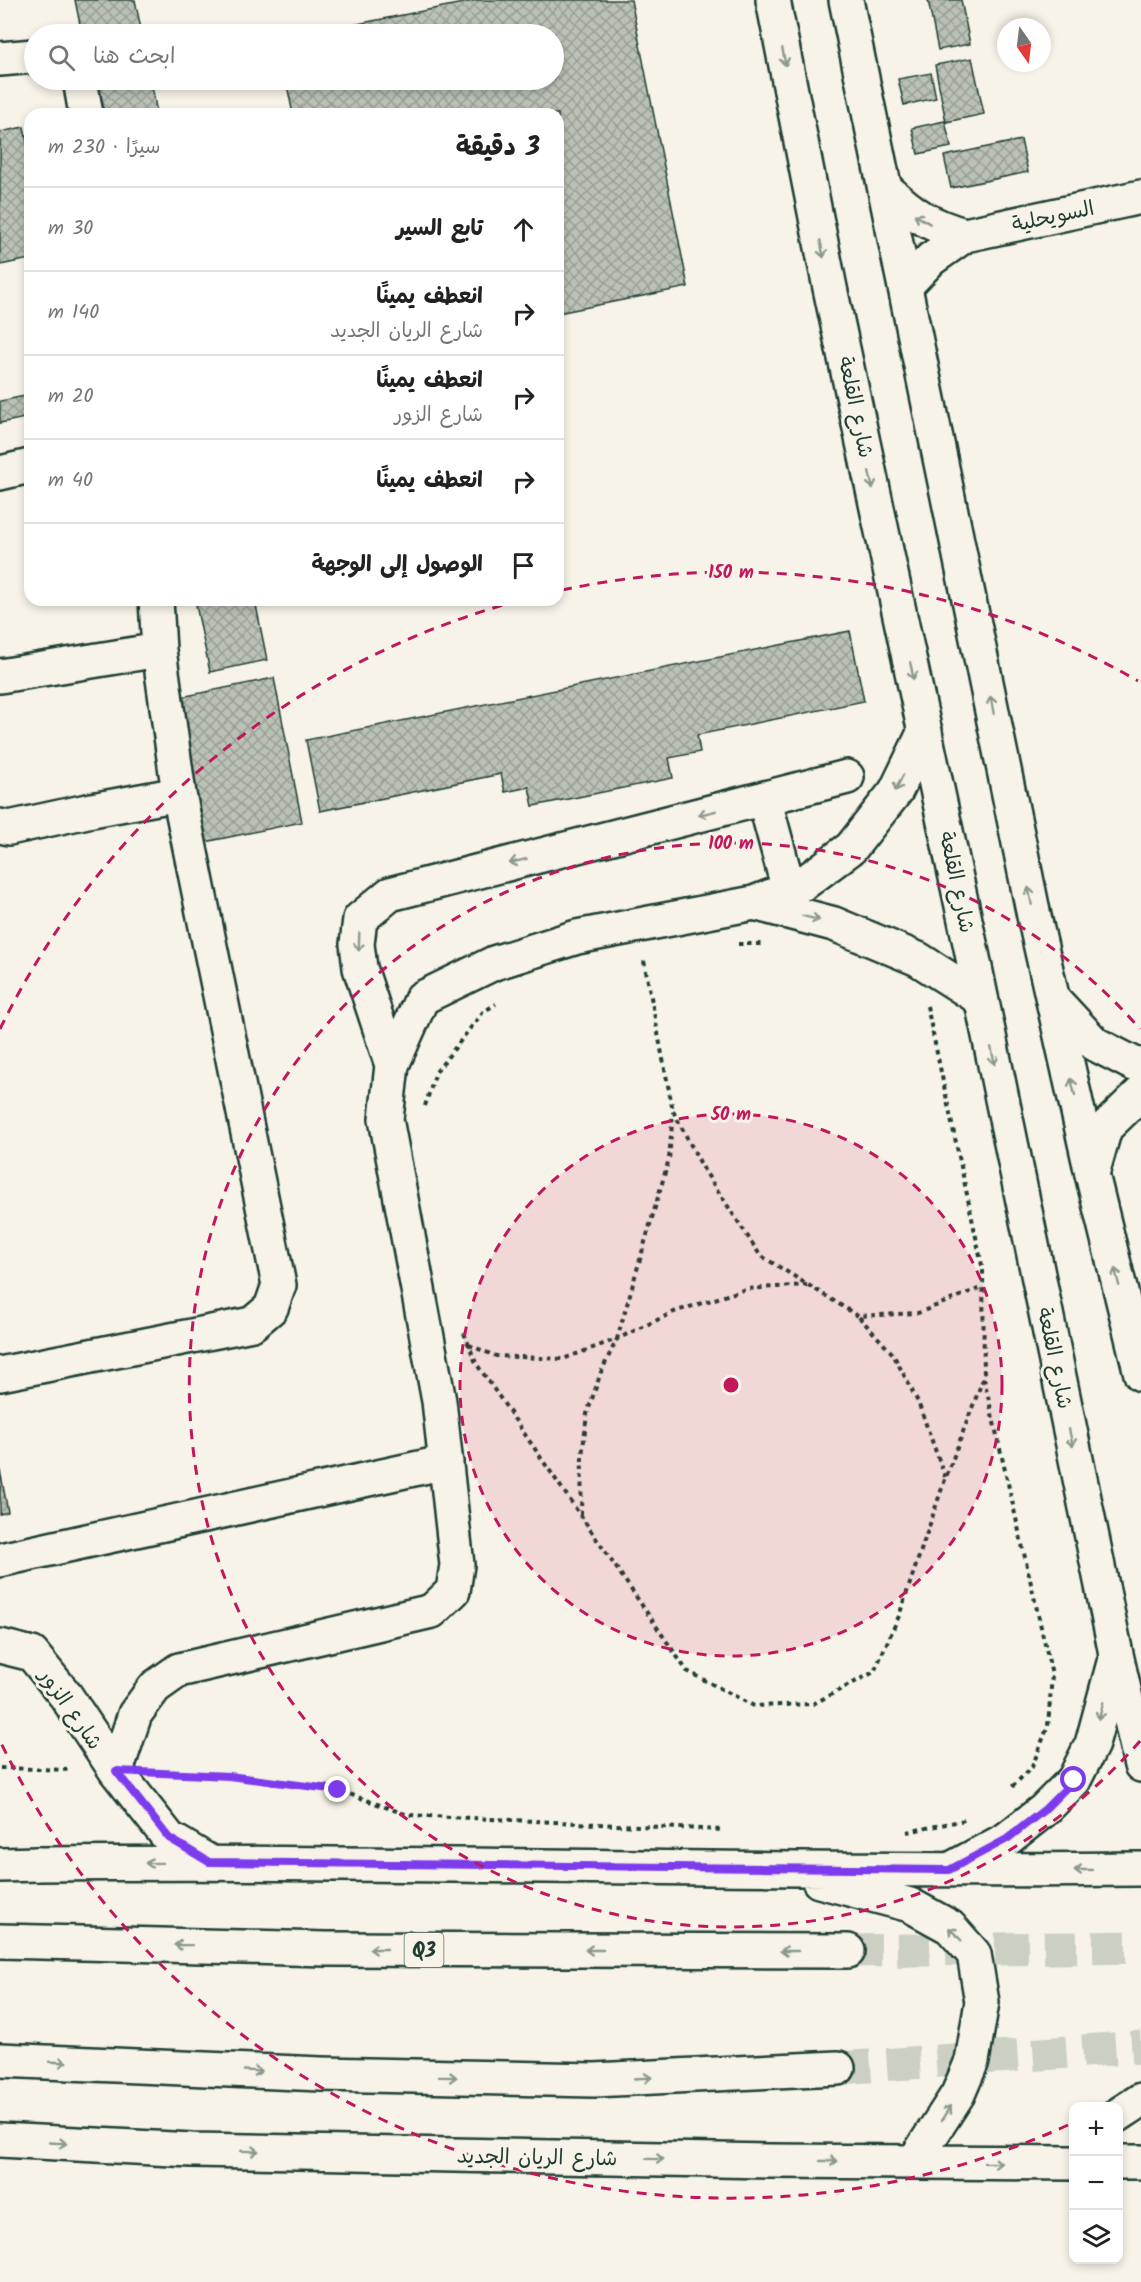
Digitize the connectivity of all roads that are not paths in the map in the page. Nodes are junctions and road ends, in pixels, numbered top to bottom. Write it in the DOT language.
graph roads {
  1 [pos="772,0"];
  2 [pos="846,0"];
  3 [pos="24,57"];
  4 [pos="0,58"];
  5 [pos="82,90"];
  6 [pos="85,108"];
  7 [pos="886,189"];
  8 [pos="1141,196"];
  9 [pos="965,235"];
  10 [pos="906,285"];
  11 [pos="24,467"];
  12 [pos="0,473"];
  13 [pos="156,606"];
  14 [pos="159,650"];
  15 [pos="0,676"];
  16 [pos="925,731"];
  17 [pos="847,777"];
  18 [pos="179,794"];
  19 [pos="764,798"];
  20 [pos="0,826"];
  21 [pos="789,890"];
  22 [pos="754,903"];
  23 [pos="981,999"];
  24 [pos="1054,1000"];
  25 [pos="392,1065"];
  26 [pos="1141,1065"];
  27 [pos="1141,1093"];
  28 [pos="1092,1174"];
  29 [pos="0,1374"];
  30 [pos="1141,1374"];
  31 [pos="446,1462"];
  32 [pos="0,1560"];
  33 [pos="0,1646"];
  34 [pos="1116,1654"];
  35 [pos="1141,1765"];
  36 [pos="116,1771"];
  37 [pos="0,1859"];
  38 [pos="209,1862"];
  39 [pos="37,1864"];
  40 [pos="0,1865"];
  41 [pos="774,1868"];
  42 [pos="1141,1869"];
  43 [pos="949,1870"];
  44 [pos="0,1941"];
  45 [pos="848,1951"];
  46 [pos="0,2060"];
  47 [pos="838,2068"];
  48 [pos="1141,2100"];
  49 [pos="1123,2112"];
  50 [pos="0,2140"];
  51 [pos="1069,2145"];
  52 [pos="914,2162"];
  53 [pos="1123,2162"];
  54 [pos="1141,2162"];
  55 [pos="1069,2163"];
  56 [pos="1037,2164"];
  1 -- 16 [label="main road, شارع القلعة, one-way"];
  2 -- 7 [label="main road"];
  3 -- 4 [label="main road"];
  5 -- 6 [label="main road"];
  9 -- 7 [label="main road, one-way"];
  7 -- 10 [label="main road"];
  8 -- 9 [label="main road, السويحلية"];
  9 -- 10 [label="main road, السويحلية"];
  24 -- 10 [label="main road, one-way"];
  11 -- 12 [label="main road"];
  13 -- 14 [label="main road"];
  14 -- 15 [label="main road"];
  14 -- 18 [label="main road"];
  16 -- 21 [label="main road, one-way"];
  16 -- 23 [label="main road, شارع القلعة"];
  17 -- 19 [label="main road"];
  18 -- 20 [label="main road"];
  18 -- 29 [label="main road"];
  19 -- 21 [label="main road"];
  19 -- 25 [label="main road, one-way"];
  21 -- 22 [label="main road"];
  22 -- 23 [label="main road, one-way"];
  22 -- 25 [label="main road"];
  23 -- 34 [label="main road, شارع القلعة, one-way"];
  24 -- 26 [label="main road"];
  28 -- 24 [label="main road, one-way"];
  25 -- 31 [label="main road"];
  27 -- 28 [label="main road"];
  30 -- 28 [label="main road, one-way"];
  31 -- 32 [label="main road"];
  31 -- 36 [label="main road"];
  33 -- 36 [label="main road, شارع الزور"];
  34 -- 35 [label="main road, شارع القلعة"];
  34 -- 43 [label="main road, one-way"];
  36 -- 38 [label="main road, شارع الزور"];
  37 -- 39 [label="main road"];
  38 -- 39 [label="main road, one-way"];
  38 -- 41 [label="main road"];
  39 -- 40 [label="main road"];
  41 -- 43 [label="main road"];
  52 -- 41 [label="main road, one-way"];
  42 -- 43 [label="main road, one-way"];
  45 -- 44 [label="main road, Q3, one-way"];
  46 -- 47 [label="main road, one-way"];
  48 -- 49 [label="main road"];
  50 -- 52 [label="main road, شارع الريان الجديد, one-way"];
  51 -- 56 [label="main road"];
  52 -- 56 [label="main road, شارع الريان الجديد, one-way"];
  53 -- 54 [label="main road"];
  55 -- 56 [label="main road, شارع الريان الجديد"];
}
